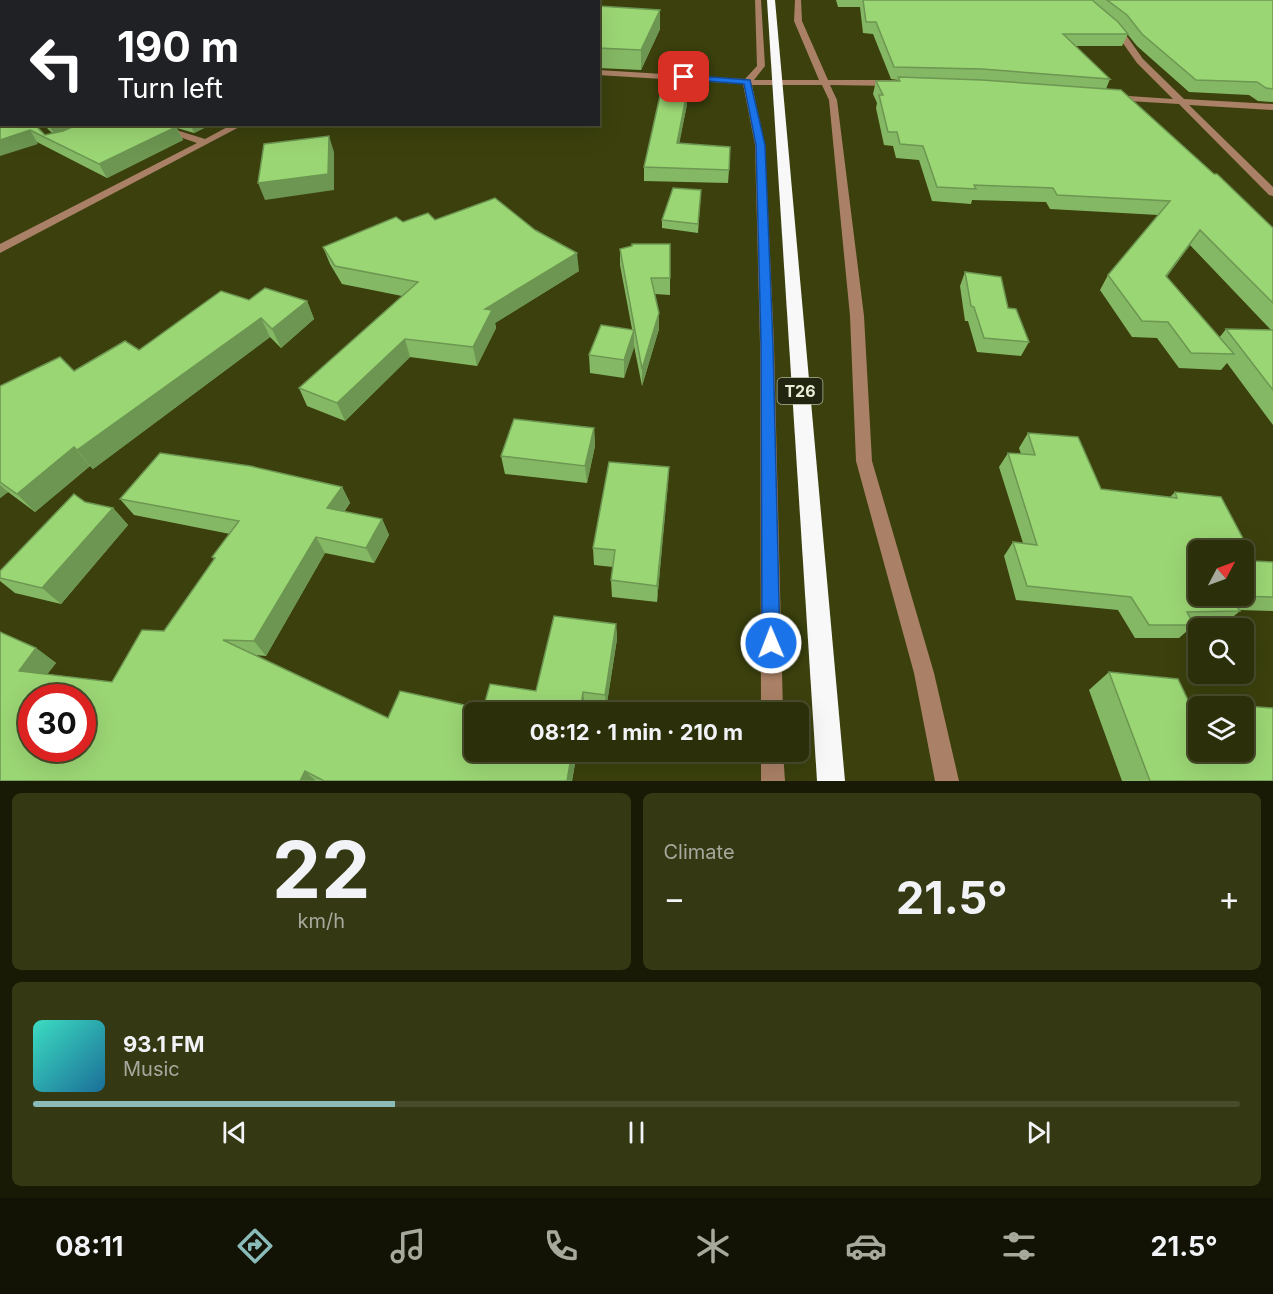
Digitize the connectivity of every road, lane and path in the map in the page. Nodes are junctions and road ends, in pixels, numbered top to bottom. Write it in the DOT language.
graph roads {
  1 [pos="758,0"];
  2 [pos="771,0"];
  3 [pos="798,0"];
  4 [pos="1082,0"];
  5 [pos="600,72"];
  6 [pos="776,81"];
  7 [pos="747,82"];
  8 [pos="825,82"];
  9 [pos="909,84"];
  10 [pos="1104,98"];
  11 [pos="1185,104"];
  12 [pos="1273,107"];
  13 [pos="152,126"];
  14 [pos="237,126"];
  15 [pos="204,142"];
  16 [pos="1273,193"];
  17 [pos="0,249"];
  18 [pos="772,702"];
  19 [pos="772,762"];
  20 [pos="773,781"];
  21 [pos="831,781"];
  22 [pos="947,781"];
  1 -- 7 [label="street"];
  2 -- 6 [label="highway, T26"];
  3 -- 8 [label="street"];
  4 -- 11 [label="street"];
  5 -- 7 [label="street"];
  6 -- 7 [label="street"];
  6 -- 8 [label="street"];
  6 -- 21 [label="highway, T26"];
  7 -- 18 [label="street"];
  8 -- 9 [label="street"];
  8 -- 22 [label="street"];
  10 -- 11 [label="street"];
  11 -- 12 [label="street"];
  11 -- 16 [label="street"];
  13 -- 15 [label="street"];
  14 -- 15 [label="street"];
  15 -- 17 [label="street"];
  19 -- 20 [label="street"];
}
